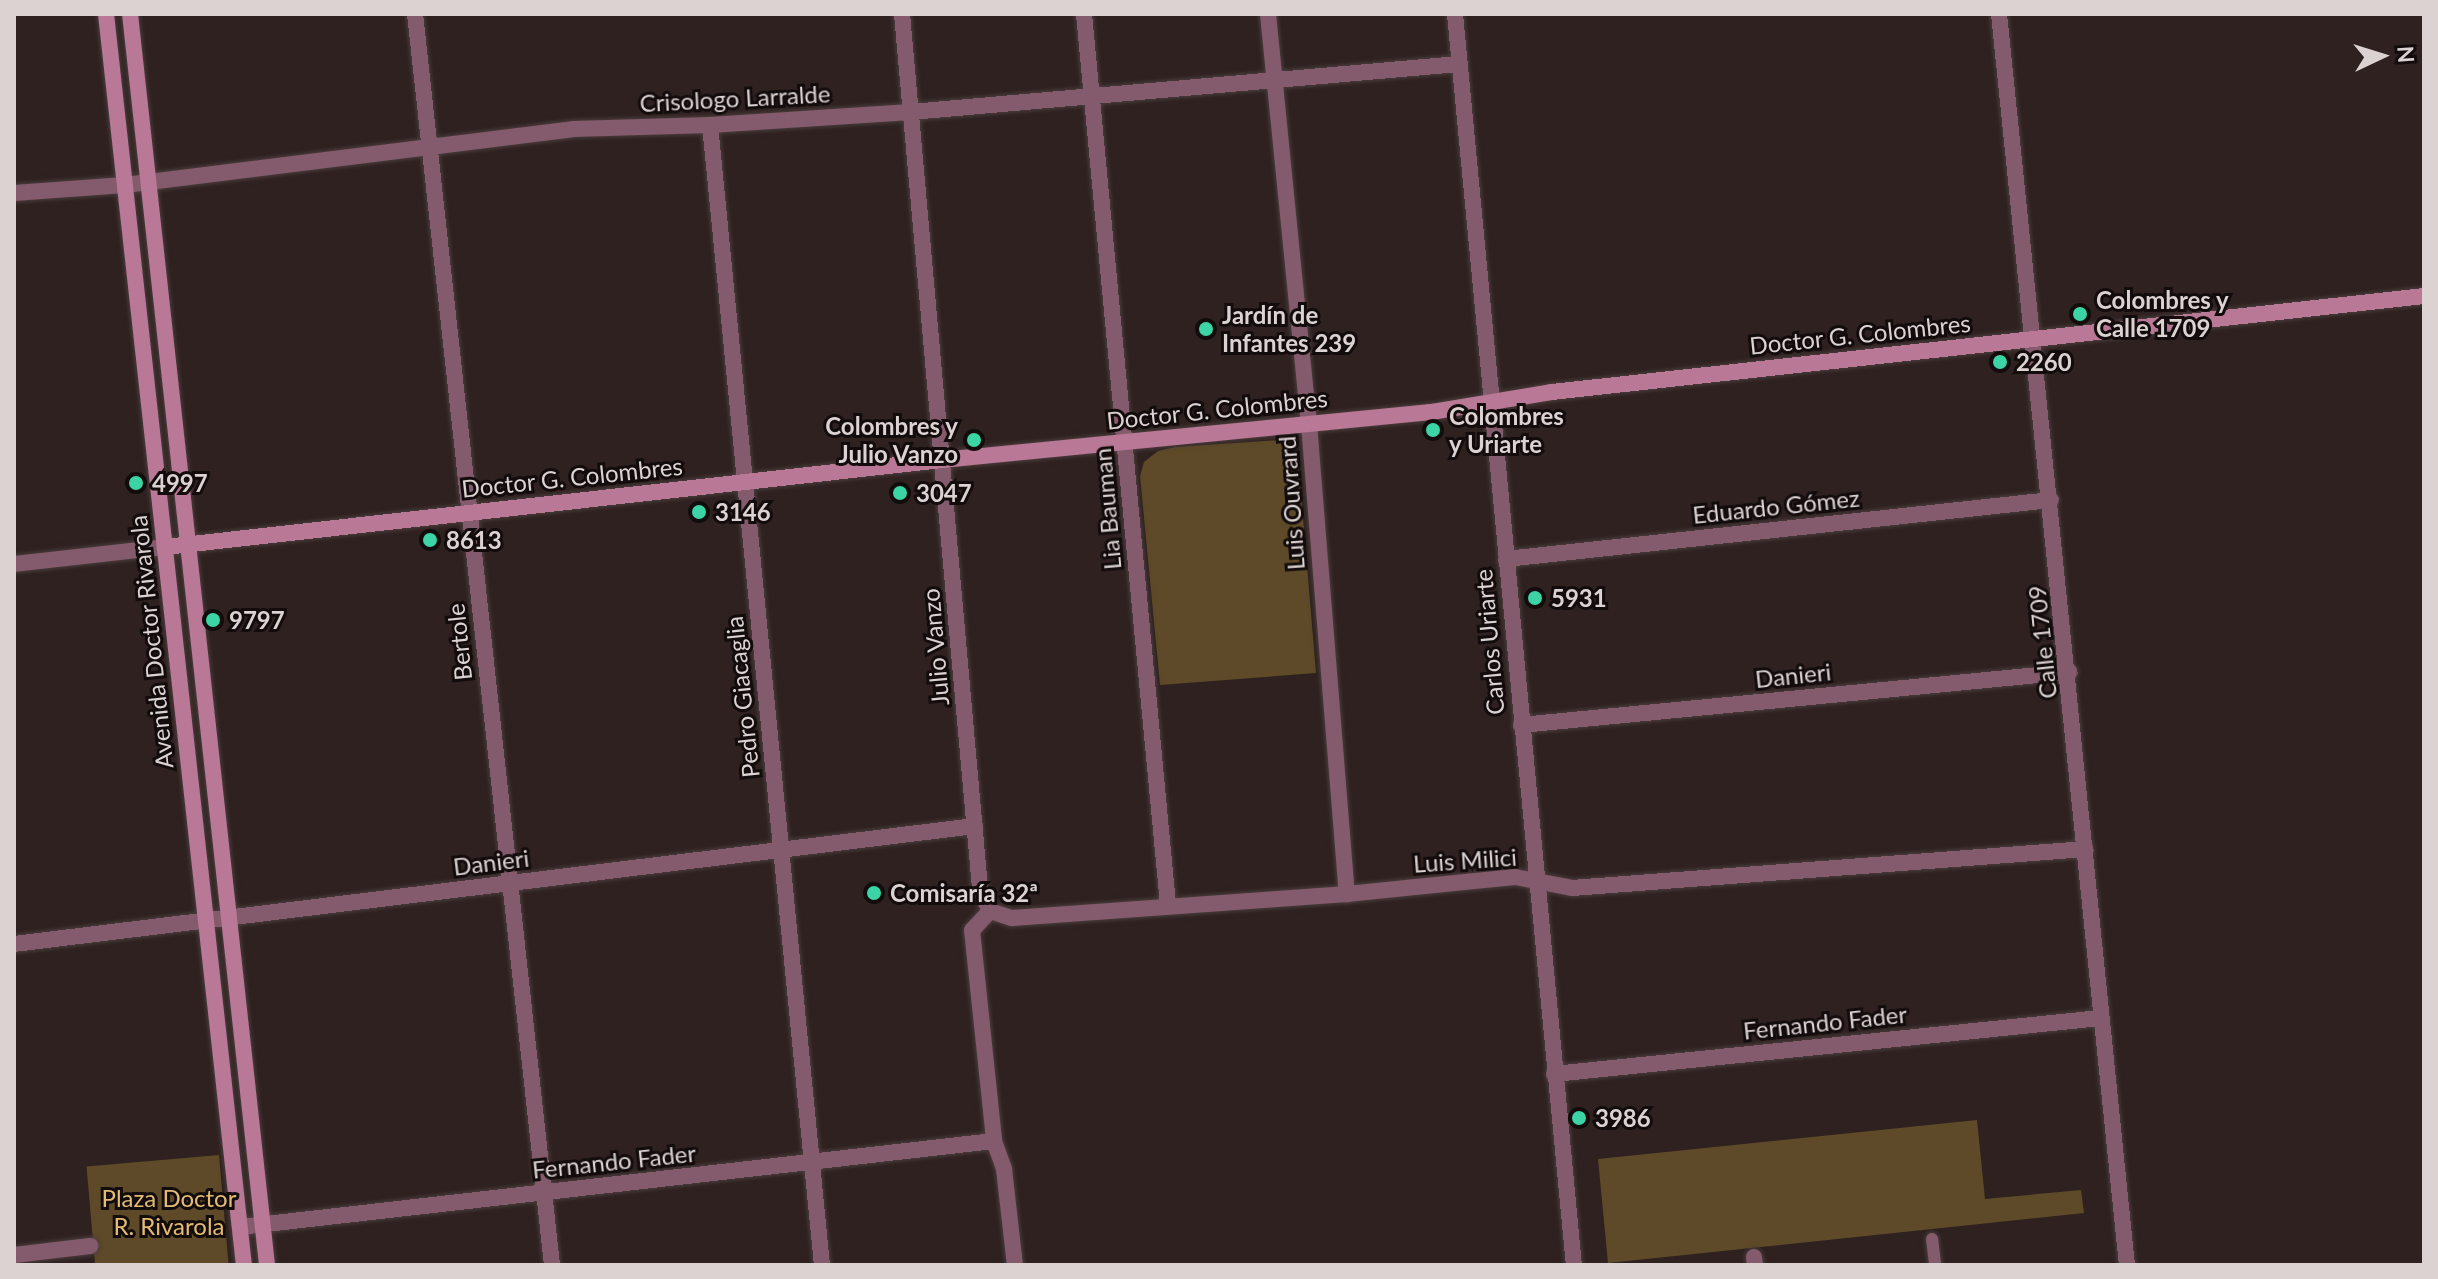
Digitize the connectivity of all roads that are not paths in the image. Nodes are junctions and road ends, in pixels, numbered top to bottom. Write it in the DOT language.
graph roads {
  1 [pos="106,14"];
  2 [pos="130,14"];
  3 [pos="415,14"];
  4 [pos="902,14"];
  5 [pos="1084,14"];
  6 [pos="1268,14"];
  7 [pos="1455,14"];
  8 [pos="1999,14"];
  9 [pos="1459,64"];
  10 [pos="1274,80"];
  11 [pos="1093,96"];
  12 [pos="911,112"];
  13 [pos="710,125"];
  14 [pos="431,149"];
  15 [pos="148,182"];
  16 [pos="125,185"];
  17 [pos="14,193"];
  18 [pos="2424,296"];
  19 [pos="2035,339"];
  20 [pos="1489,404"];
  21 [pos="1309,424"];
  22 [pos="1125,442"];
  23 [pos="942,460"];
  24 [pos="745,482"];
  25 [pos="2051,500"];
  26 [pos="468,513"];
  27 [pos="188,544"];
  28 [pos="165,547"];
  29 [pos="1506,559"];
  30 [pos="14,564"];
  31 [pos="2069,672"];
  32 [pos="1521,725"];
  33 [pos="975,826"];
  34 [pos="2086,849"];
  35 [pos="781,850"];
  36 [pos="1537,881"];
  37 [pos="509,884"];
  38 [pos="1347,894"];
  39 [pos="1168,905"];
  40 [pos="990,911"];
  41 [pos="229,919"];
  42 [pos="206,921"];
  43 [pos="14,944"];
  44 [pos="2101,1018"];
  45 [pos="1554,1074"];
  46 [pos="994,1141"];
  47 [pos="812,1163"];
  48 [pos="544,1193"];
  49 [pos="263,1225"];
  50 [pos="240,1227"];
  51 [pos="1932,1239"];
  52 [pos="90,1246"];
  53 [pos="14,1255"];
  54 [pos="244,1265"];
  55 [pos="267,1265"];
  56 [pos="552,1265"];
  57 [pos="822,1265"];
  58 [pos="1015,1265"];
  59 [pos="1574,1265"];
  60 [pos="1935,1265"];
  61 [pos="2127,1265"];
  1 -- 16 [label="main road, Avenida Doctor Rivarola"];
  2 -- 15 [label="main road, Avenida Doctor Rivarola"];
  3 -- 14 [label="street, Bertole"];
  4 -- 12 [label="street, Julio Vanzo"];
  5 -- 11 [label="street, Lia Bauman"];
  6 -- 10 [label="street, Luis Ouvrard"];
  7 -- 9 [label="street, Carlos Uriarte"];
  8 -- 19 [label="street, Calle 1709"];
  9 -- 10 [label="street, Crisologo Larralde"];
  9 -- 20 [label="street, Carlos Uriarte"];
  10 -- 11 [label="street, Crisologo Larralde"];
  10 -- 21 [label="street, Luis Ouvrard"];
  11 -- 12 [label="street, Crisologo Larralde"];
  11 -- 22 [label="street, Lia Bauman"];
  12 -- 13 [label="street, Crisologo Larralde"];
  12 -- 23 [label="street, Julio Vanzo"];
  13 -- 14 [label="street, Crisologo Larralde"];
  13 -- 24 [label="street, Pedro Giacaglia"];
  14 -- 15 [label="street, Crisologo Larralde"];
  14 -- 26 [label="street, Bertole"];
  15 -- 16 [label="street, Crisologo Larralde"];
  15 -- 27 [label="main road, Avenida Doctor Rivarola"];
  16 -- 17 [label="street, Crisologo Larralde"];
  16 -- 28 [label="main road, Avenida Doctor Rivarola"];
  18 -- 19 [label="main road, Doctor G. Colombres"];
  19 -- 20 [label="main road, Doctor G. Colombres"];
  19 -- 25 [label="street, Calle 1709"];
  20 -- 21 [label="main road, Doctor G. Colombres"];
  20 -- 29 [label="street, Carlos Uriarte"];
  21 -- 22 [label="main road, Doctor G. Colombres"];
  21 -- 38 [label="street, Luis Ouvrard"];
  22 -- 23 [label="main road, Doctor G. Colombres"];
  22 -- 39 [label="street, Lia Bauman"];
  23 -- 24 [label="main road, Doctor G. Colombres"];
  23 -- 33 [label="street, Julio Vanzo"];
  24 -- 26 [label="main road, Doctor G. Colombres"];
  24 -- 35 [label="street, Pedro Giacaglia"];
  25 -- 29 [label="street, Eduardo Gómez"];
  25 -- 31 [label="street, Calle 1709"];
  26 -- 27 [label="main road, Doctor G. Colombres"];
  26 -- 37 [label="street, Bertole"];
  27 -- 28 [label="main road, Doctor G. Colombres"];
  27 -- 41 [label="main road, Avenida Doctor Rivarola"];
  28 -- 30 [label="street, Doctor G. Colombres"];
  28 -- 42 [label="main road, Avenida Doctor Rivarola"];
  29 -- 32 [label="street, Carlos Uriarte"];
  31 -- 32 [label="street, Danieri"];
  31 -- 34 [label="street, Calle 1709"];
  32 -- 36 [label="street, Carlos Uriarte"];
  33 -- 35 [label="street, Danieri"];
  33 -- 40 [label="street, Julio Vanzo"];
  34 -- 36 [label="street, Luis Milici"];
  34 -- 44 [label="street, Calle 1709"];
  35 -- 37 [label="street, Danieri"];
  35 -- 47 [label="street, Pedro Giacaglia"];
  36 -- 38 [label="street, Luis Milici"];
  36 -- 45 [label="street, Carlos Uriarte"];
  37 -- 41 [label="street, Danieri"];
  37 -- 48 [label="street, Bertole"];
  38 -- 39 [label="street, Luis Milici"];
  39 -- 40 [label="street, Luis Milici"];
  40 -- 46 [label="street"];
  41 -- 42 [label="street, Danieri"];
  41 -- 49 [label="main road, Avenida Doctor Rivarola"];
  42 -- 43 [label="street, Danieri"];
  42 -- 50 [label="main road, Avenida Doctor Rivarola"];
  44 -- 45 [label="street, Fernando Fader"];
  44 -- 61 [label="street, Calle 1709"];
  45 -- 59 [label="street, Carlos Uriarte"];
  46 -- 47 [label="street, Fernando Fader"];
  46 -- 58 [label="street"];
  47 -- 48 [label="street, Fernando Fader"];
  47 -- 57 [label="street, Pedro Giacaglia"];
  48 -- 49 [label="street, Fernando Fader"];
  48 -- 56 [label="street, Bertole"];
  49 -- 50 [label="street, Fernando Fader"];
  49 -- 55 [label="main road, Avenida Doctor Rivarola"];
  50 -- 54 [label="main road, Avenida Doctor Rivarola"];
  51 -- 60 [label="lane"];
  52 -- 53 [label="street"];
}
